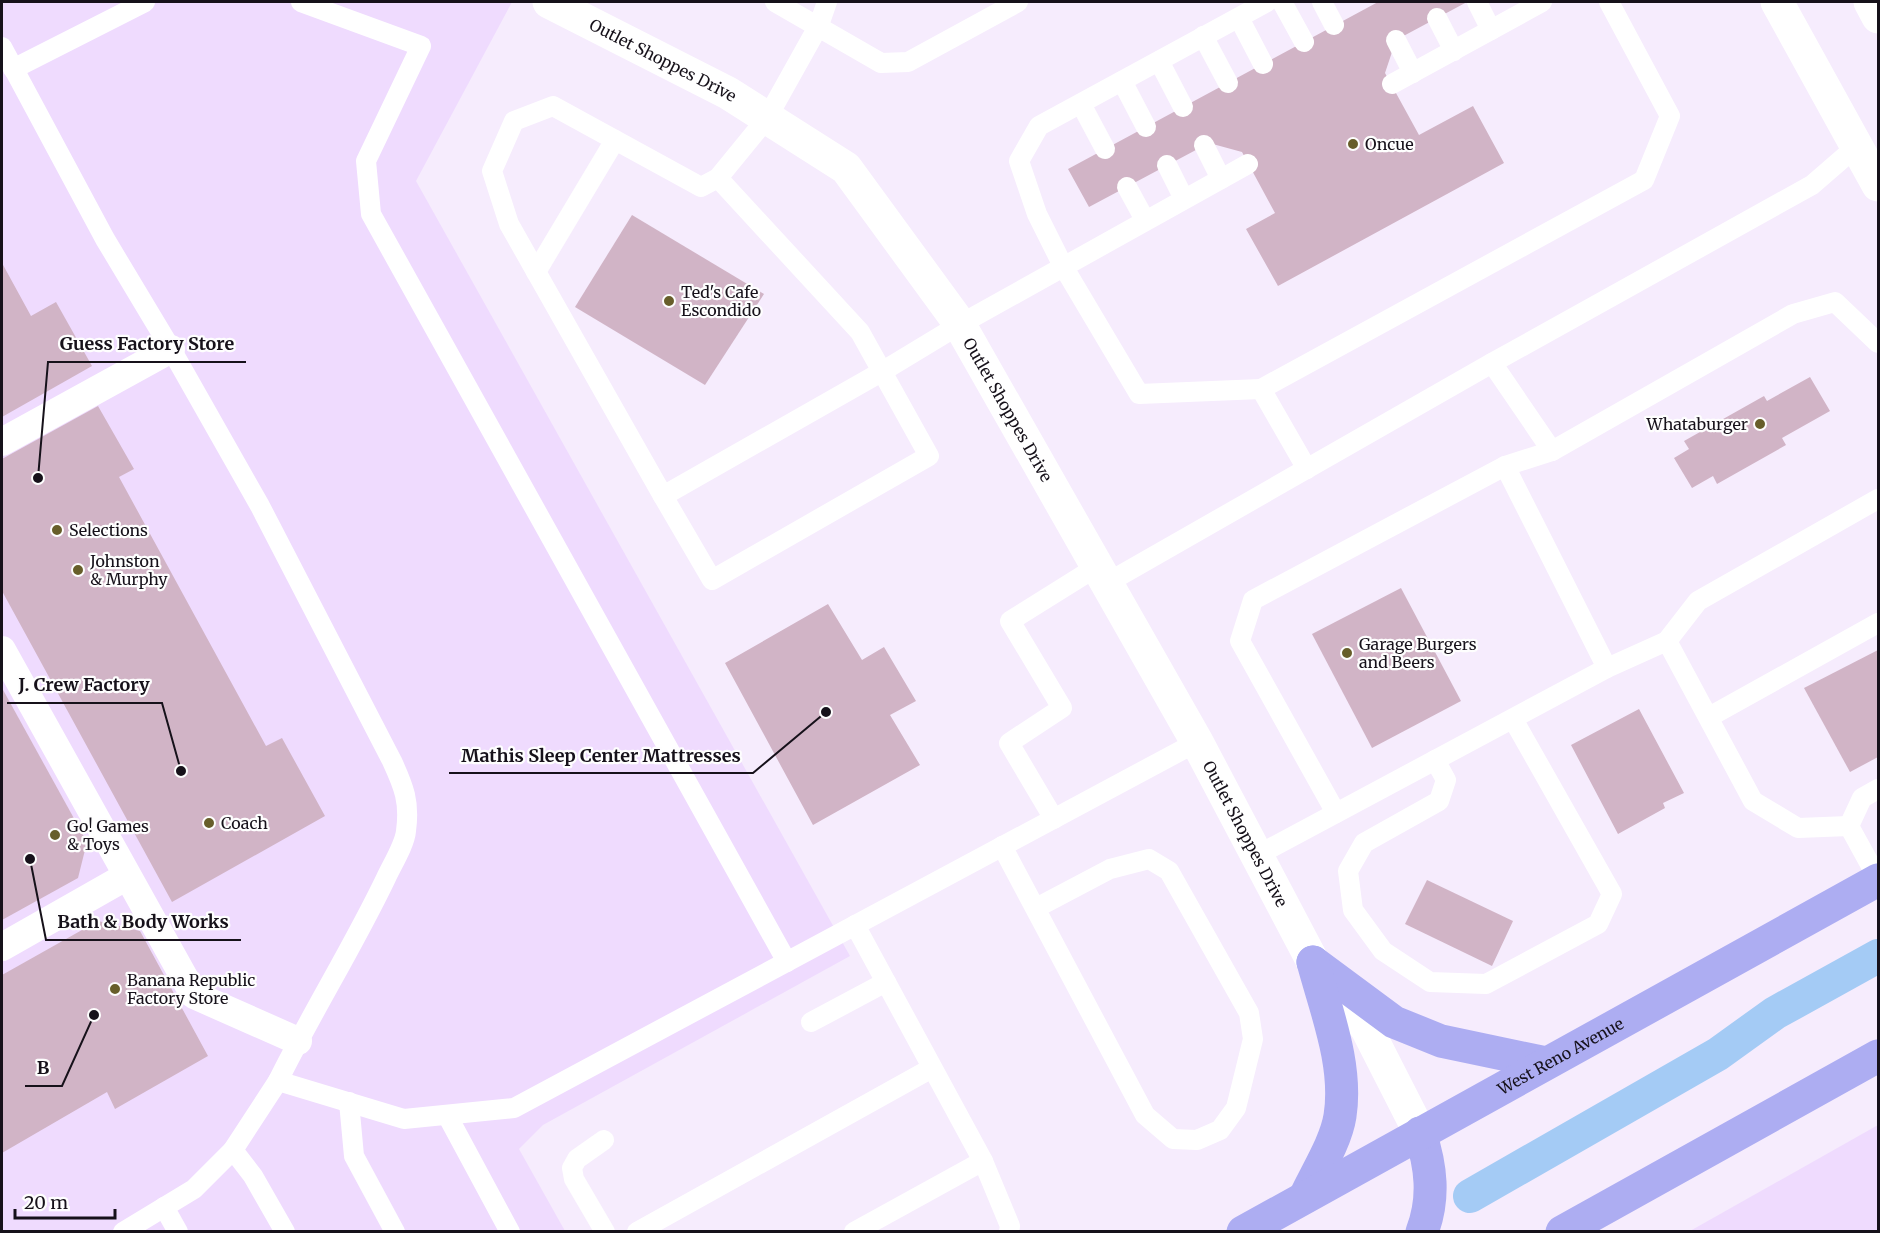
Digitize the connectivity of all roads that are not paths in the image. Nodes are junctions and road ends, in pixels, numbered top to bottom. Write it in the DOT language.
graph roads {
  1 [pos="145,2"];
  2 [pos="301,2"];
  3 [pos="775,2"];
  4 [pos="827,2"];
  5 [pos="1018,2"];
  6 [pos="1268,2"];
  7 [pos="1282,2"];
  8 [pos="1322,2"];
  9 [pos="1477,2"];
  10 [pos="1542,2"];
  11 [pos="1609,2"];
  12 [pos="1777,2"];
  13 [pos="1870,2"];
  14 [pos="559,4"];
  15 [pos="1878,17"];
  16 [pos="1239,18"];
  17 [pos="1437,18"];
  18 [pos="819,25"];
  19 [pos="1334,25"];
  20 [pos="1491,30"];
  21 [pos="1203,36"];
  22 [pos="1396,40"];
  23 [pos="1304,42"];
  24 [pos="2,47"];
  25 [pos="1454,51"];
  26 [pos="1159,61"];
  27 [pos="1263,63"];
  28 [pos="13,69"];
  29 [pos="1413,72"];
  30 [pos="1122,81"];
  31 [pos="1228,82"];
  32 [pos="1392,84"];
  33 [pos="1081,104"];
  34 [pos="1183,107"];
  35 [pos="767,118"];
  36 [pos="1146,127"];
  37 [pos="615,140"];
  38 [pos="1868,140"];
  39 [pos="1204,145"];
  40 [pos="1105,149"];
  41 [pos="1248,164"];
  42 [pos="1167,165"];
  43 [pos="718,178"];
  44 [pos="1221,179"];
  45 [pos="1878,185"];
  46 [pos="1127,187"];
  47 [pos="1184,199"];
  48 [pos="1145,220"];
  49 [pos="1063,266"];
  50 [pos="536,272"];
  51 [pos="959,325"];
  52 [pos="1878,343"];
  53 [pos="171,349"];
  54 [pos="1492,363"];
  55 [pos="883,371"];
  56 [pos="1261,389"];
  57 [pos="2,442"];
  58 [pos="1552,451"];
  59 [pos="1505,466"];
  60 [pos="1307,469"];
  61 [pos="663,496"];
  62 [pos="1878,498"];
  63 [pos="1102,575"];
  64 [pos="1878,623"];
  65 [pos="1667,641"];
  66 [pos="2,650"];
  67 [pos="1607,668"];
  68 [pos="1708,717"];
  69 [pos="1513,719"];
  70 [pos="1197,742"];
  71 [pos="1435,760"];
  72 [pos="1878,789"];
  73 [pos="1336,813"];
  74 [pos="1054,819"];
  75 [pos="1849,826"];
  76 [pos="1002,846"];
  77 [pos="1256,856"];
  78 [pos="127,876"];
  79 [pos="1878,880"];
  80 [pos="1036,908"];
  81 [pos="855,925"];
  82 [pos="2,947"];
  83 [pos="787,962"];
  84 [pos="1313,962"];
  85 [pos="886,982"];
  86 [pos="811,1022"];
  87 [pos="298,1041"];
  88 [pos="1878,1056"];
  89 [pos="1546,1063"];
  90 [pos="932,1068"];
  91 [pos="278,1081"];
  92 [pos="350,1102"];
  93 [pos="447,1114"];
  94 [pos="1420,1133"];
  95 [pos="604,1140"];
  96 [pos="233,1150"];
  97 [pos="983,1161"];
  98 [pos="1305,1197"];
  99 [pos="165,1207"];
  100 [pos="669,1224"];
  101 [pos="123,1232"];
  102 [pos="178,1232"];
  103 [pos="285,1232"];
  104 [pos="395,1232"];
  105 [pos="510,1232"];
  106 [pos="605,1232"];
  107 [pos="637,1232"];
  108 [pos="854,1232"];
  109 [pos="1009,1232"];
  110 [pos="1243,1232"];
  111 [pos="1422,1232"];
  112 [pos="1562,1232"];
  1 -- 28 [label="lane"];
  2 -- 83 [label="lane"];
  3 -- 18 [label="lane"];
  4 -- 18 [label="lane"];
  5 -- 18 [label="lane"];
  6 -- 16 [label="lane"];
  7 -- 23 [label="lane"];
  8 -- 19 [label="lane"];
  9 -- 20 [label="lane"];
  10 -- 20 [label="lane"];
  11 -- 56 [label="lane"];
  12 -- 38 [label="street"];
  13 -- 15 [label="street"];
  14 -- 35 [label="street, Outlet Shoppes Drive"];
  16 -- 21 [label="lane"];
  16 -- 27 [label="lane"];
  17 -- 25 [label="lane"];
  18 -- 35 [label="lane"];
  20 -- 25 [label="lane"];
  21 -- 26 [label="lane"];
  21 -- 31 [label="lane"];
  22 -- 29 [label="lane"];
  24 -- 28 [label="lane"];
  25 -- 29 [label="lane"];
  26 -- 30 [label="lane"];
  26 -- 34 [label="lane"];
  28 -- 53 [label="lane"];
  29 -- 32 [label="lane"];
  30 -- 33 [label="lane"];
  30 -- 36 [label="lane"];
  33 -- 40 [label="lane"];
  33 -- 49 [label="lane"];
  35 -- 43 [label="lane"];
  35 -- 51 [label="street, Outlet Shoppes Drive"];
  37 -- 43 [label="lane"];
  37 -- 50 [label="lane"];
  37 -- 50 [label="lane"];
  38 -- 45 [label="street"];
  38 -- 54 [label="lane"];
  39 -- 44 [label="lane"];
  41 -- 44 [label="lane"];
  42 -- 47 [label="lane"];
  43 -- 55 [label="lane"];
  44 -- 47 [label="lane"];
  46 -- 48 [label="lane"];
  47 -- 48 [label="lane"];
  48 -- 49 [label="lane"];
  49 -- 51 [label="lane"];
  49 -- 56 [label="lane"];
  50 -- 61 [label="lane"];
  51 -- 55 [label="lane"];
  51 -- 63 [label="street, Outlet Shoppes Drive"];
  52 -- 58 [label="lane"];
  53 -- 57 [label="street"];
  53 -- 87 [label="lane"];
  54 -- 58 [label="lane"];
  54 -- 60 [label="lane"];
  55 -- 61 [label="lane"];
  55 -- 61 [label="lane"];
  56 -- 60 [label="lane"];
  58 -- 59 [label="lane"];
  59 -- 67 [label="lane"];
  59 -- 73 [label="lane"];
  60 -- 63 [label="lane"];
  62 -- 65 [label="lane"];
  63 -- 70 [label="street, Outlet Shoppes Drive"];
  63 -- 74 [label="lane"];
  64 -- 68 [label="lane"];
  65 -- 67 [label="lane"];
  65 -- 68 [label="lane"];
  66 -- 78 [label="street"];
  67 -- 69 [label="lane"];
  68 -- 75 [label="lane"];
  69 -- 71 [label="lane"];
  69 -- 71 [label="lane"];
  70 -- 74 [label="lane"];
  70 -- 77 [label="street, Outlet Shoppes Drive"];
  71 -- 73 [label="lane"];
  72 -- 75 [label="lane"];
  73 -- 77 [label="lane"];
  74 -- 76 [label="lane"];
  75 -- 79 [label="lane"];
  76 -- 80 [label="lane"];
  76 -- 81 [label="lane"];
  77 -- 84 [label="street, Outlet Shoppes Drive"];
  78 -- 82 [label="street"];
  78 -- 87 [label="street"];
  79 -- 89 [label="main road, West Reno Avenue"];
  80 -- 80 [label="lane"];
  81 -- 83 [label="lane"];
  81 -- 85 [label="lane"];
  83 -- 93 [label="lane"];
  84 -- 89 [label="main road"];
  84 -- 94 [label="street, Outlet Shoppes Drive"];
  84 -- 98 [label="main road"];
  85 -- 86 [label="lane"];
  85 -- 90 [label="lane"];
  87 -- 91 [label="lane"];
  88 -- 112 [label="main road"];
  89 -- 94 [label="main road, West Reno Avenue"];
  90 -- 97 [label="lane"];
  90 -- 100 [label="lane"];
  91 -- 92 [label="lane"];
  91 -- 96 [label="lane"];
  92 -- 93 [label="lane"];
  92 -- 104 [label="lane"];
  93 -- 105 [label="lane"];
  94 -- 98 [label="main road, West Reno Avenue"];
  94 -- 111 [label="main road"];
  95 -- 106 [label="lane"];
  96 -- 99 [label="lane"];
  96 -- 103 [label="lane"];
  97 -- 108 [label="lane"];
  97 -- 109 [label="lane"];
  98 -- 110 [label="main road, West Reno Avenue"];
  99 -- 101 [label="lane"];
  99 -- 102 [label="lane"];
  100 -- 107 [label="lane"];
}
